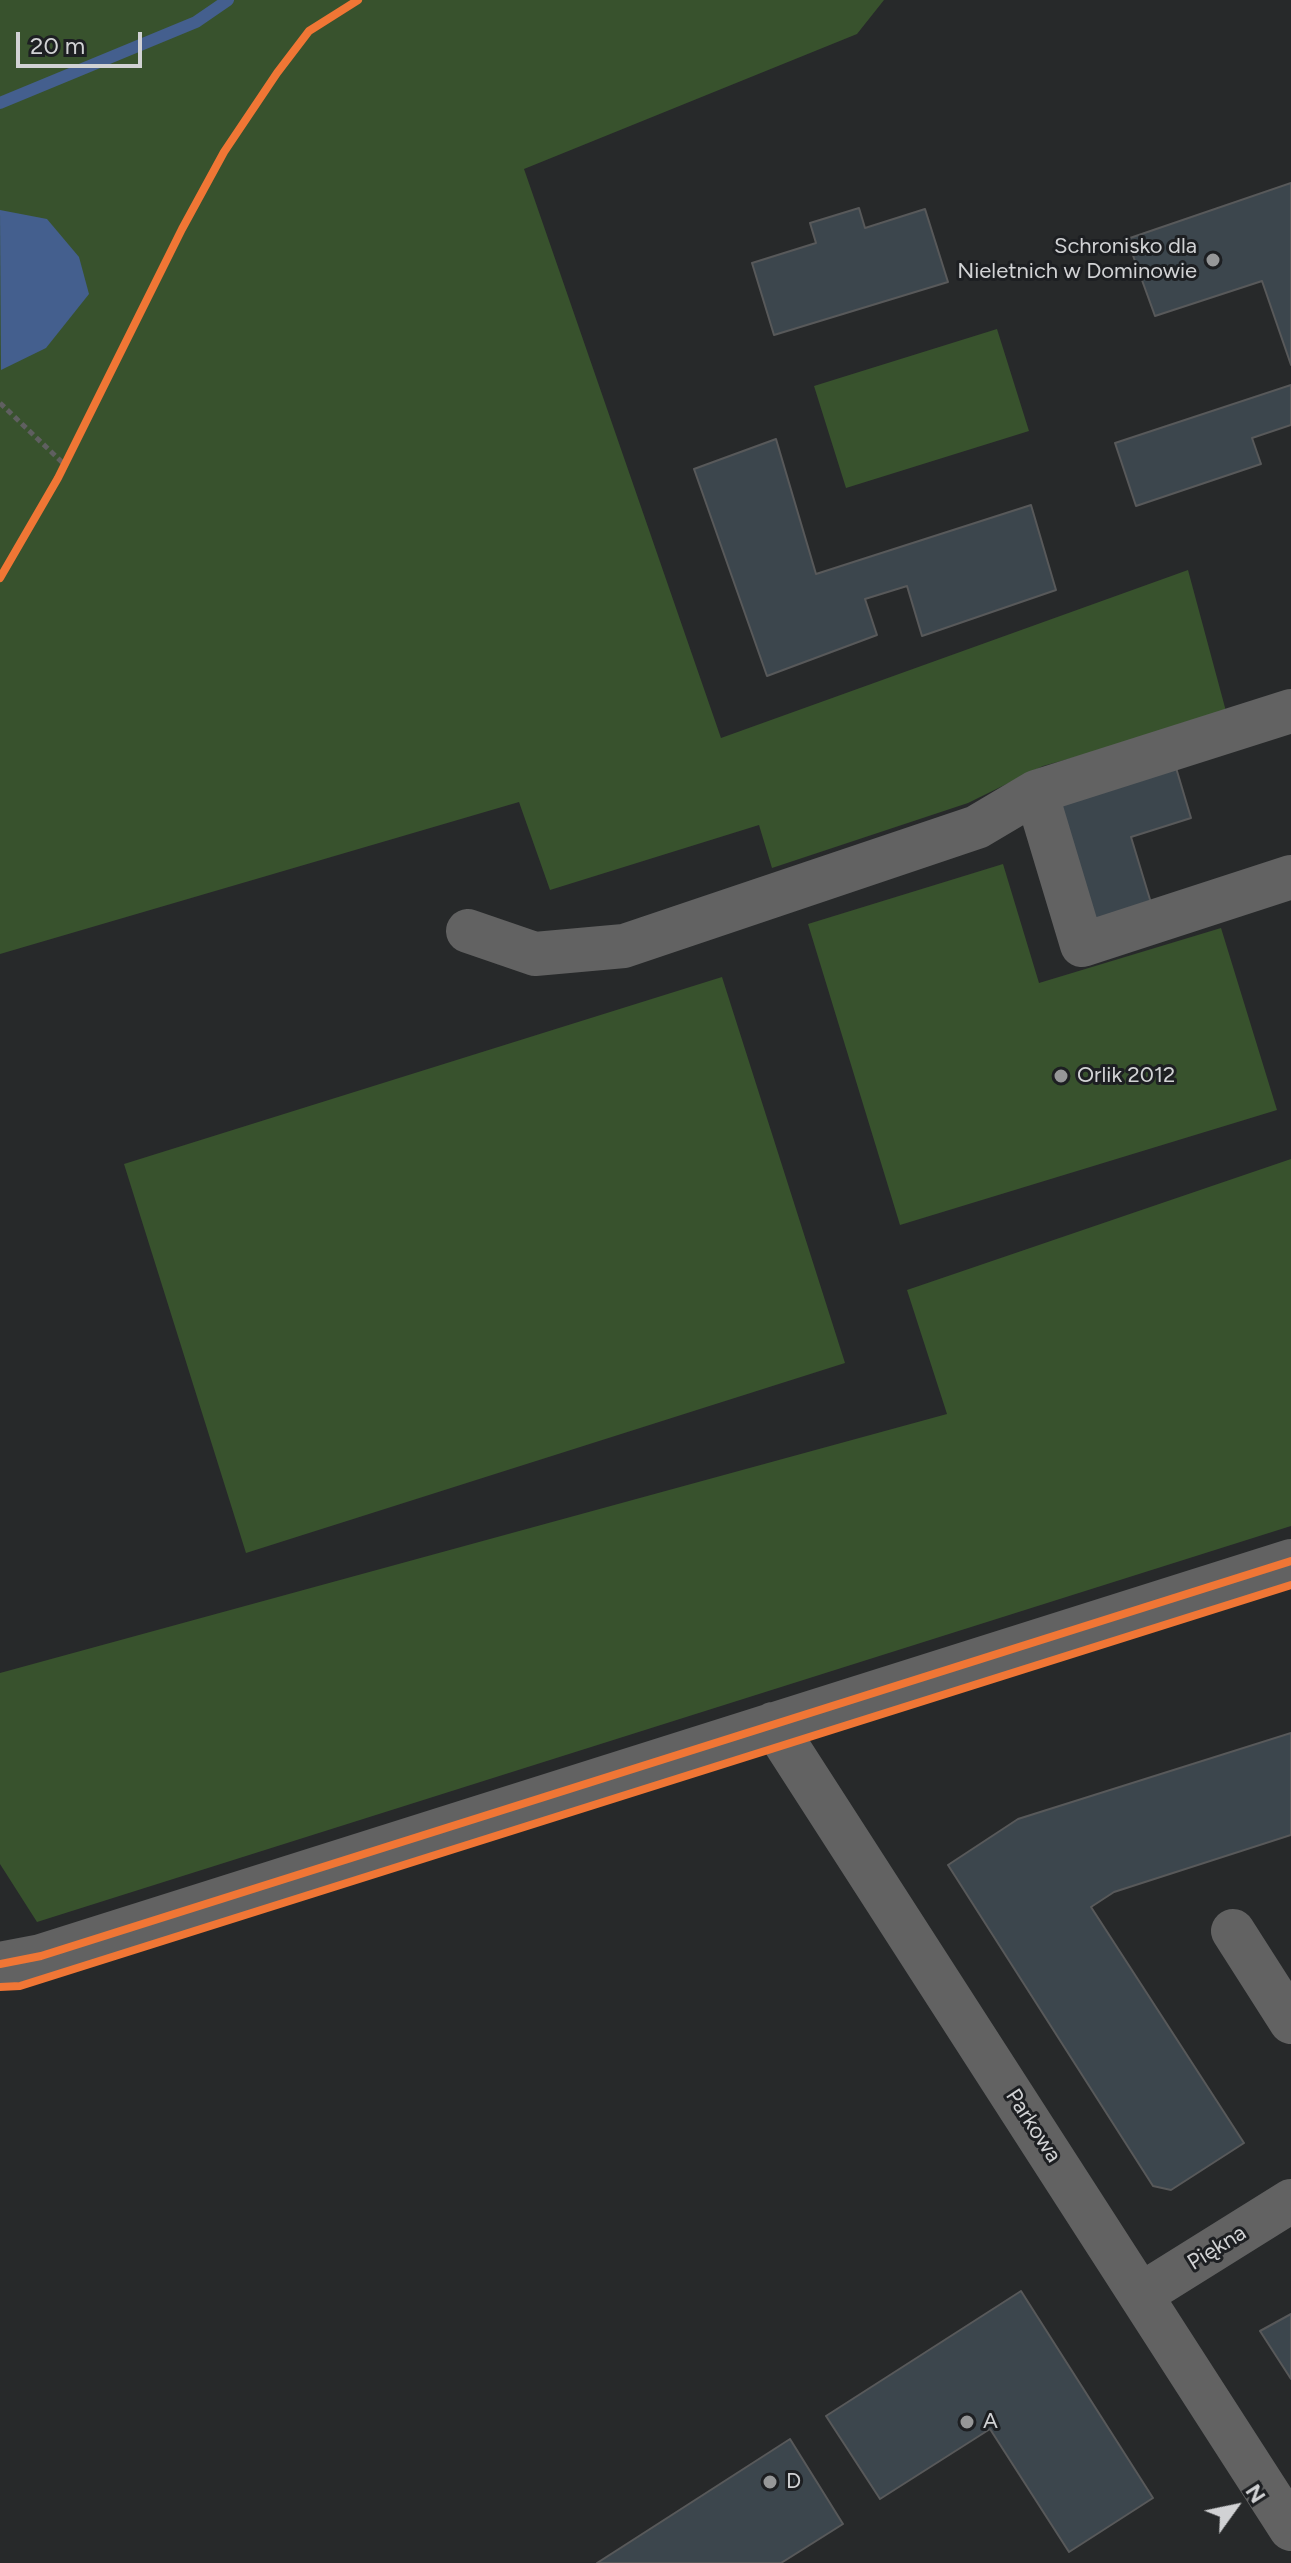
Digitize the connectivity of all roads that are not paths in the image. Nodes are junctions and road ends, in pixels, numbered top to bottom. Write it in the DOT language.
graph roads {
  1 [pos="1291,711"];
  2 [pos="1036,792"];
  3 [pos="1291,877"];
  4 [pos="468,931"];
  5 [pos="1291,1561"];
  6 [pos="773,1724"];
  7 [pos="1233,1931"];
  8 [pos="3,1958"];
  9 [pos="1291,2022"];
  10 [pos="1291,2201"];
  11 [pos="1142,2294"];
  12 [pos="1291,2529"];
  1 -- 2 [label="street"];
  2 -- 3 [label="street"];
  2 -- 4 [label="street"];
  5 -- 6 [label="street"];
  6 -- 8 [label="street"];
  6 -- 11 [label="street, Parkowa"];
  7 -- 9 [label="street"];
  10 -- 11 [label="street, Piękna"];
  11 -- 12 [label="street, Parkowa"];
}
